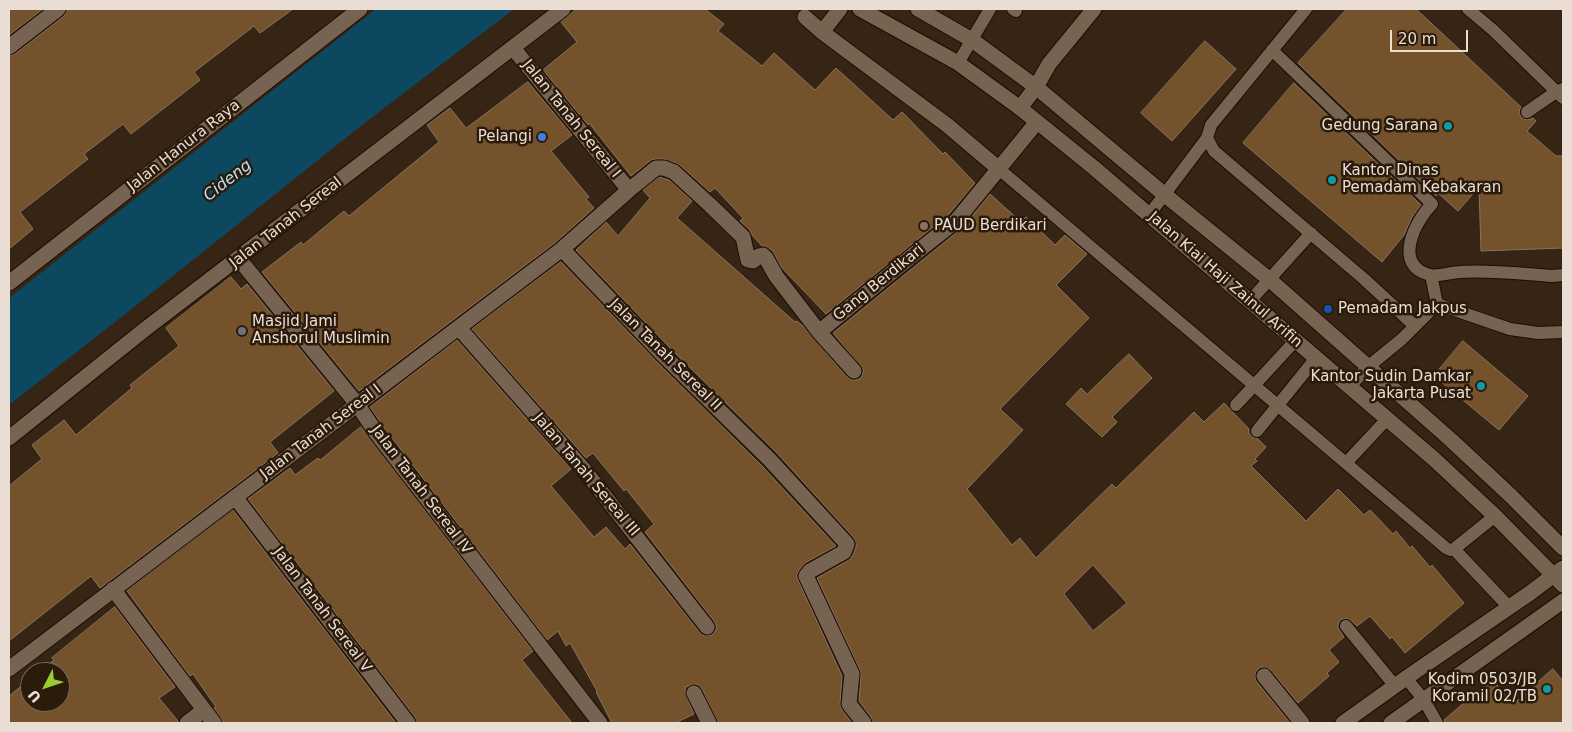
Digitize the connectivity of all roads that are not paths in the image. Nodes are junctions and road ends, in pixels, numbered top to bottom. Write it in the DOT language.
graph roads {
  1 [pos="58,9"];
  2 [pos="360,9"];
  3 [pos="563,9"];
  4 [pos="840,9"];
  5 [pos="860,9"];
  6 [pos="918,9"];
  7 [pos="990,9"];
  8 [pos="1094,9"];
  9 [pos="1306,9"];
  10 [pos="1468,9"];
  11 [pos="805,17"];
  12 [pos="822,32"];
  13 [pos="972,40"];
  14 [pos="9,47"];
  15 [pos="513,48"];
  16 [pos="1272,50"];
  17 [pos="958,63"];
  18 [pos="1036,86"];
  19 [pos="1561,93"];
  20 [pos="1020,108"];
  21 [pos="1526,112"];
  22 [pos="1037,122"];
  23 [pos="1207,138"];
  24 [pos="998,169"];
  25 [pos="629,190"];
  26 [pos="1165,195"];
  27 [pos="1149,215"];
  28 [pos="1311,233"];
  29 [pos="743,237"];
  30 [pos="562,249"];
  31 [pos="239,259"];
  32 [pos="1431,275"];
  33 [pos="1563,275"];
  34 [pos="1270,280"];
  35 [pos="9,283"];
  36 [pos="1249,302"];
  37 [pos="1437,304"];
  38 [pos="1415,326"];
  39 [pos="460,328"];
  40 [pos="819,332"];
  41 [pos="1563,332"];
  42 [pos="1295,341"];
  43 [pos="1316,358"];
  44 [pos="1369,366"];
  45 [pos="854,371"];
  46 [pos="1254,386"];
  47 [pos="1349,387"];
  48 [pos="357,404"];
  49 [pos="1236,405"];
  50 [pos="1277,405"];
  51 [pos="1387,419"];
  52 [pos="1257,431"];
  53 [pos="9,438"];
  54 [pos="1451,440"];
  55 [pos="1434,459"];
  56 [pos="1346,463"];
  57 [pos="235,496"];
  58 [pos="1494,516"];
  59 [pos="1563,548"];
  60 [pos="1454,549"];
  61 [pos="1560,577"];
  62 [pos="113,589"];
  63 [pos="1563,601"];
  64 [pos="1509,607"];
  65 [pos="1346,626"];
  66 [pos="707,627"];
  67 [pos="9,669"];
  68 [pos="1264,676"];
  69 [pos="1400,682"];
  70 [pos="694,693"];
  71 [pos="1424,700"];
  72 [pos="204,710"];
  73 [pos="188,723"];
  74 [pos="214,723"];
  75 [pos="408,723"];
  76 [pos="600,723"];
  77 [pos="709,723"];
  78 [pos="864,723"];
  79 [pos="1302,723"];
  80 [pos="1343,723"];
  81 [pos="1392,723"];
  82 [pos="1437,723"];
  1 -- 14 [label="street"];
  2 -- 35 [label="street, Jalan Hanura Raya"];
  3 -- 15 [label="street, Jalan Tanah Sereal"];
  4 -- 12 [label="street"];
  5 -- 17 [label="street, Jalan Kiai Haji Zainul Arifin"];
  6 -- 13 [label="street, Jalan Kiai Haji Zainul Arifin"];
  7 -- 13 [label="lane"];
  8 -- 18 [label="street"];
  9 -- 16 [label="lane"];
  10 -- 19 [label="lane"];
  11 -- 12 [label="street"];
  12 -- 24 [label="street"];
  13 -- 17 [label="lane"];
  13 -- 18 [label="street, Jalan Kiai Haji Zainul Arifin"];
  15 -- 25 [label="street, Jalan Tanah Sereal I"];
  15 -- 31 [label="street, Jalan Tanah Sereal"];
  16 -- 23 [label="lane"];
  16 -- 32 [label="lane"];
  17 -- 20 [label="street, Jalan Kiai Haji Zainul Arifin"];
  18 -- 20 [label="street"];
  18 -- 26 [label="street, Jalan Kiai Haji Zainul Arifin"];
  19 -- 21 [label="lane"];
  20 -- 22 [label="street, Jalan Kiai Haji Zainul Arifin"];
  22 -- 24 [label="street, Gang Berdikari"];
  22 -- 27 [label="street, Jalan Kiai Haji Zainul Arifin"];
  23 -- 26 [label="lane"];
  23 -- 28 [label="lane"];
  24 -- 40 [label="street, Gang Berdikari"];
  24 -- 46 [label="lane"];
  25 -- 29 [label="street, Jalan Tanah Sereal I"];
  25 -- 30 [label="street, Jalan Tanah Sereal I"];
  26 -- 27 [label="lane"];
  26 -- 34 [label="street, Jalan Kiai Haji Zainul Arifin"];
  27 -- 36 [label="street, Jalan Kiai Haji Zainul Arifin"];
  28 -- 34 [label="lane"];
  28 -- 38 [label="lane"];
  29 -- 40 [label="street, Gang Berdikari"];
  30 -- 39 [label="street, Jalan Tanah Sereal I"];
  30 -- 78 [label="street, Jalan Tanah Sereal II"];
  31 -- 48 [label="street, Jalan Tanah Sereal IV"];
  31 -- 53 [label="street, Jalan Tanah Sereal"];
  32 -- 33 [label="lane"];
  32 -- 37 [label="lane"];
  34 -- 36 [label="lane"];
  34 -- 44 [label="street, Jalan Kiai Haji Zainul Arifin"];
  36 -- 42 [label="street, Jalan Kiai Haji Zainul Arifin"];
  37 -- 38 [label="lane"];
  37 -- 41 [label="lane"];
  38 -- 44 [label="lane"];
  39 -- 48 [label="street, Jalan Tanah Sereal I"];
  39 -- 66 [label="street, Jalan Tanah Sereal III"];
  40 -- 45 [label="street, Gang Berdikari"];
  42 -- 43 [label="street, Jalan Kiai Haji Zainul Arifin"];
  42 -- 46 [label="lane"];
  43 -- 47 [label="street, Jalan Kiai Haji Zainul Arifin"];
  43 -- 50 [label="lane"];
  44 -- 47 [label="lane"];
  44 -- 54 [label="street, Jalan Kiai Haji Zainul Arifin"];
  46 -- 49 [label="lane"];
  46 -- 50 [label="lane"];
  47 -- 51 [label="street, Jalan Kiai Haji Zainul Arifin"];
  48 -- 57 [label="street, Jalan Tanah Sereal I"];
  48 -- 76 [label="street, Jalan Tanah Sereal IV"];
  50 -- 52 [label="lane"];
  50 -- 56 [label="lane"];
  51 -- 55 [label="street, Jalan Kiai Haji Zainul Arifin"];
  51 -- 56 [label="lane"];
  54 -- 55 [label="street"];
  54 -- 59 [label="street, Jalan Kiai Haji Zainul Arifin"];
  55 -- 58 [label="street, Jalan Kiai Haji Zainul Arifin"];
  56 -- 60 [label="lane"];
  57 -- 62 [label="street, Jalan Tanah Sereal I"];
  57 -- 75 [label="street, Jalan Tanah Sereal V"];
  58 -- 60 [label="lane"];
  58 -- 61 [label="street, Jalan Kiai Haji Zainul Arifin"];
  60 -- 64 [label="lane"];
  61 -- 64 [label="street"];
  62 -- 67 [label="street, Jalan Tanah Sereal I"];
  62 -- 72 [label="street"];
  63 -- 71 [label="street"];
  64 -- 69 [label="street"];
  65 -- 69 [label="lane"];
  68 -- 79 [label="street"];
  69 -- 71 [label="lane"];
  69 -- 80 [label="street"];
  70 -- 77 [label="street"];
  71 -- 81 [label="street"];
  71 -- 82 [label="lane"];
  72 -- 73 [label="street"];
  72 -- 74 [label="street"];
}
